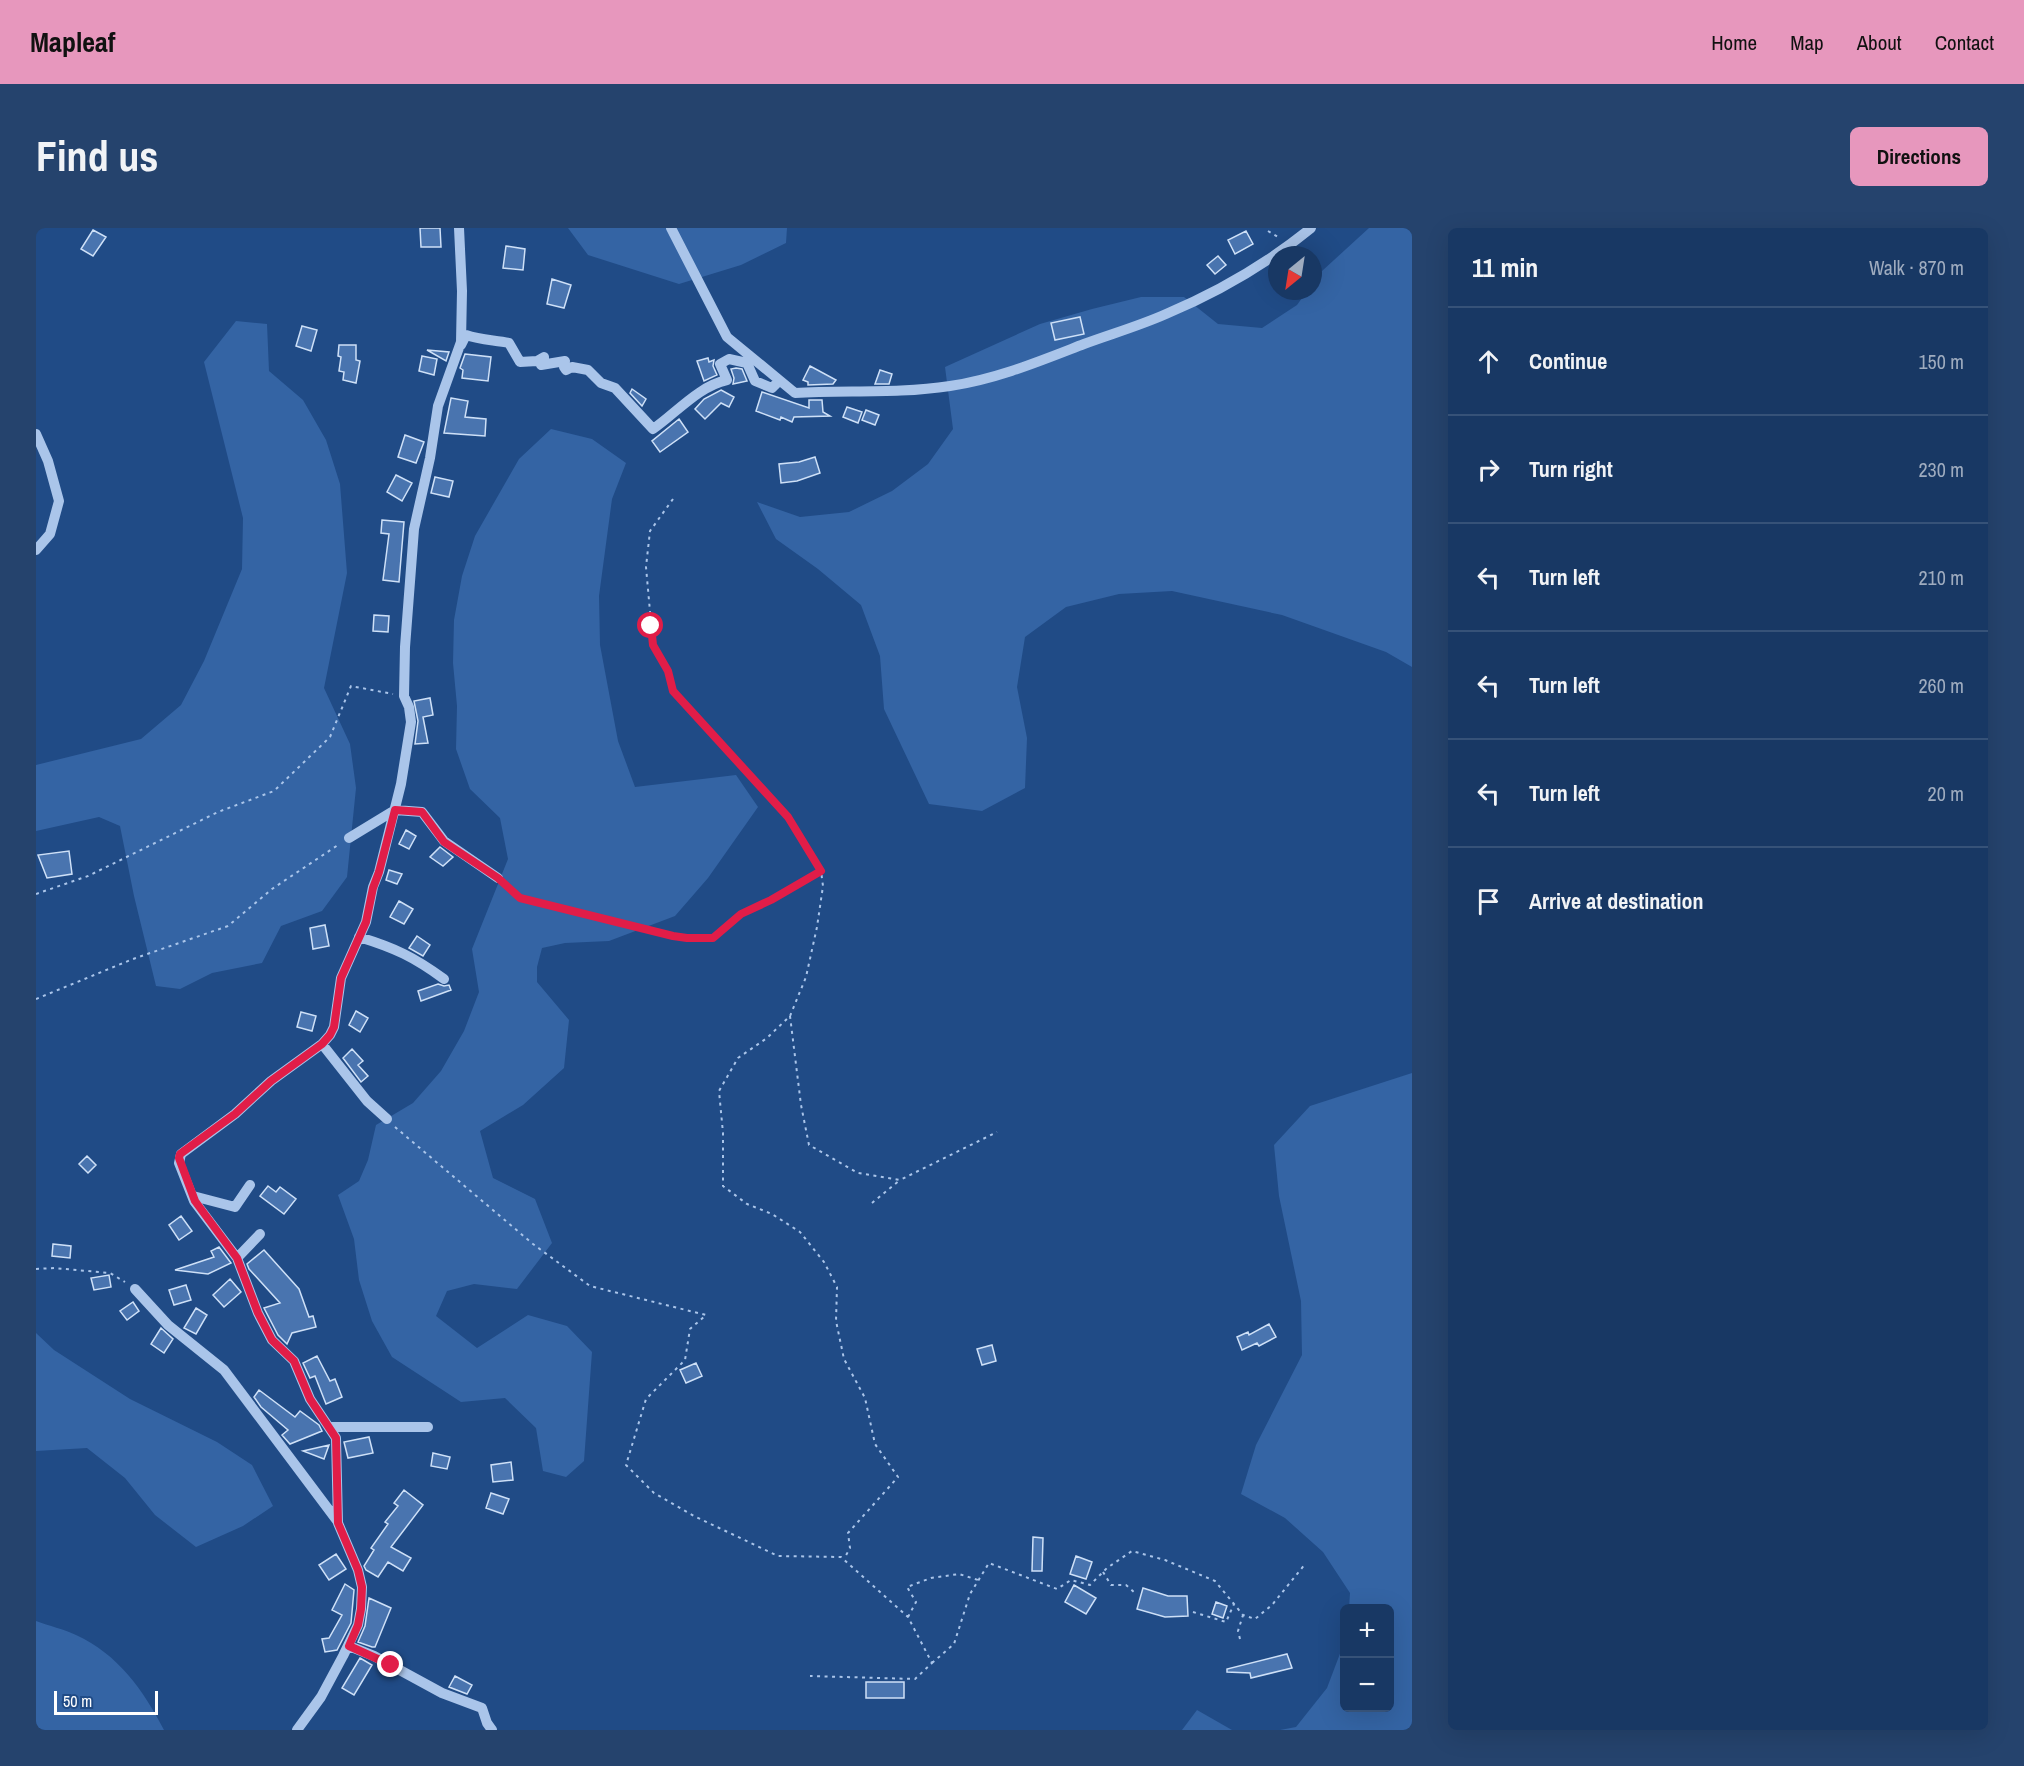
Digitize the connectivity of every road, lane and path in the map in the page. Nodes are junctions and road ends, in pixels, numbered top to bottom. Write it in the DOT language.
graph roads {
  1 [pos="459,228"];
  2 [pos="671,228"];
  3 [pos="1311,228"];
  4 [pos="458,351"];
  5 [pos="780,381"];
  6 [pos="36,434"];
  7 [pos="673,499"];
  8 [pos="36,550"];
  9 [pos="404,696"];
  10 [pos="395,810"];
  11 [pos="349,838"];
  12 [pos="821,871"];
  13 [pos="498,878"];
  14 [pos="36,894"];
  15 [pos="359,937"];
  16 [pos="444,979"];
  17 [pos="36,999"];
  18 [pos="790,1016"];
  19 [pos="322,1044"];
  20 [pos="387,1119"];
  21 [pos="997,1132"];
  22 [pos="900,1180"];
  23 [pos="250,1185"];
  24 [pos="193,1196"];
  25 [pos="872,1203"];
  26 [pos="260,1234"];
  27 [pos="237,1258"];
  28 [pos="36,1269"];
  29 [pos="135,1288"];
  30 [pos="328,1427"];
  31 [pos="428,1427"];
  32 [pos="338,1523"];
  33 [pos="844,1559"];
  34 [pos="1306,1563"];
  35 [pos="1103,1572"];
  36 [pos="978,1580"];
  37 [pos="1136,1594"];
  38 [pos="1234,1604"];
  39 [pos="1193,1612"];
  40 [pos="1244,1615"];
  41 [pos="908,1617"];
  42 [pos="1239,1639"];
  43 [pos="349,1646"];
  44 [pos="932,1663"];
  45 [pos="810,1676"];
  46 [pos="297,1730"];
  47 [pos="492,1730"];
  1 -- 4 [label="street"];
  2 -- 5 [label="street"];
  3 -- 5 [label="street"];
  4 -- 5 [label="street"];
  4 -- 9 [label="street"];
  6 -- 8 [label="street"];
  7 -- 12 [label="path"];
  9 -- 10 [label="street"];
  9 -- 14 [label="path"];
  10 -- 11 [label="street"];
  10 -- 13 [label="street"];
  10 -- 15 [label="street"];
  11 -- 17 [label="path"];
  12 -- 13 [label="path"];
  12 -- 18 [label="path"];
  15 -- 16 [label="street"];
  15 -- 19 [label="street"];
  18 -- 22 [label="path"];
  18 -- 33 [label="path"];
  19 -- 20 [label="street"];
  19 -- 24 [label="street"];
  20 -- 33 [label="path"];
  21 -- 22 [label="path"];
  22 -- 25 [label="path"];
  23 -- 24 [label="street"];
  24 -- 27 [label="street"];
  26 -- 27 [label="street"];
  27 -- 30 [label="street"];
  28 -- 29 [label="path"];
  29 -- 32 [label="street"];
  30 -- 31 [label="street"];
  30 -- 32 [label="street"];
  32 -- 43 [label="street"];
  33 -- 41 [label="path"];
  34 -- 40 [label="path"];
  35 -- 36 [label="path"];
  35 -- 37 [label="path"];
  35 -- 38 [label="path"];
  36 -- 41 [label="path"];
  36 -- 44 [label="path"];
  38 -- 39 [label="path"];
  38 -- 40 [label="path"];
  40 -- 42 [label="path"];
  41 -- 44 [label="path"];
  43 -- 46 [label="street"];
  43 -- 47 [label="street"];
  44 -- 45 [label="path"];
}
